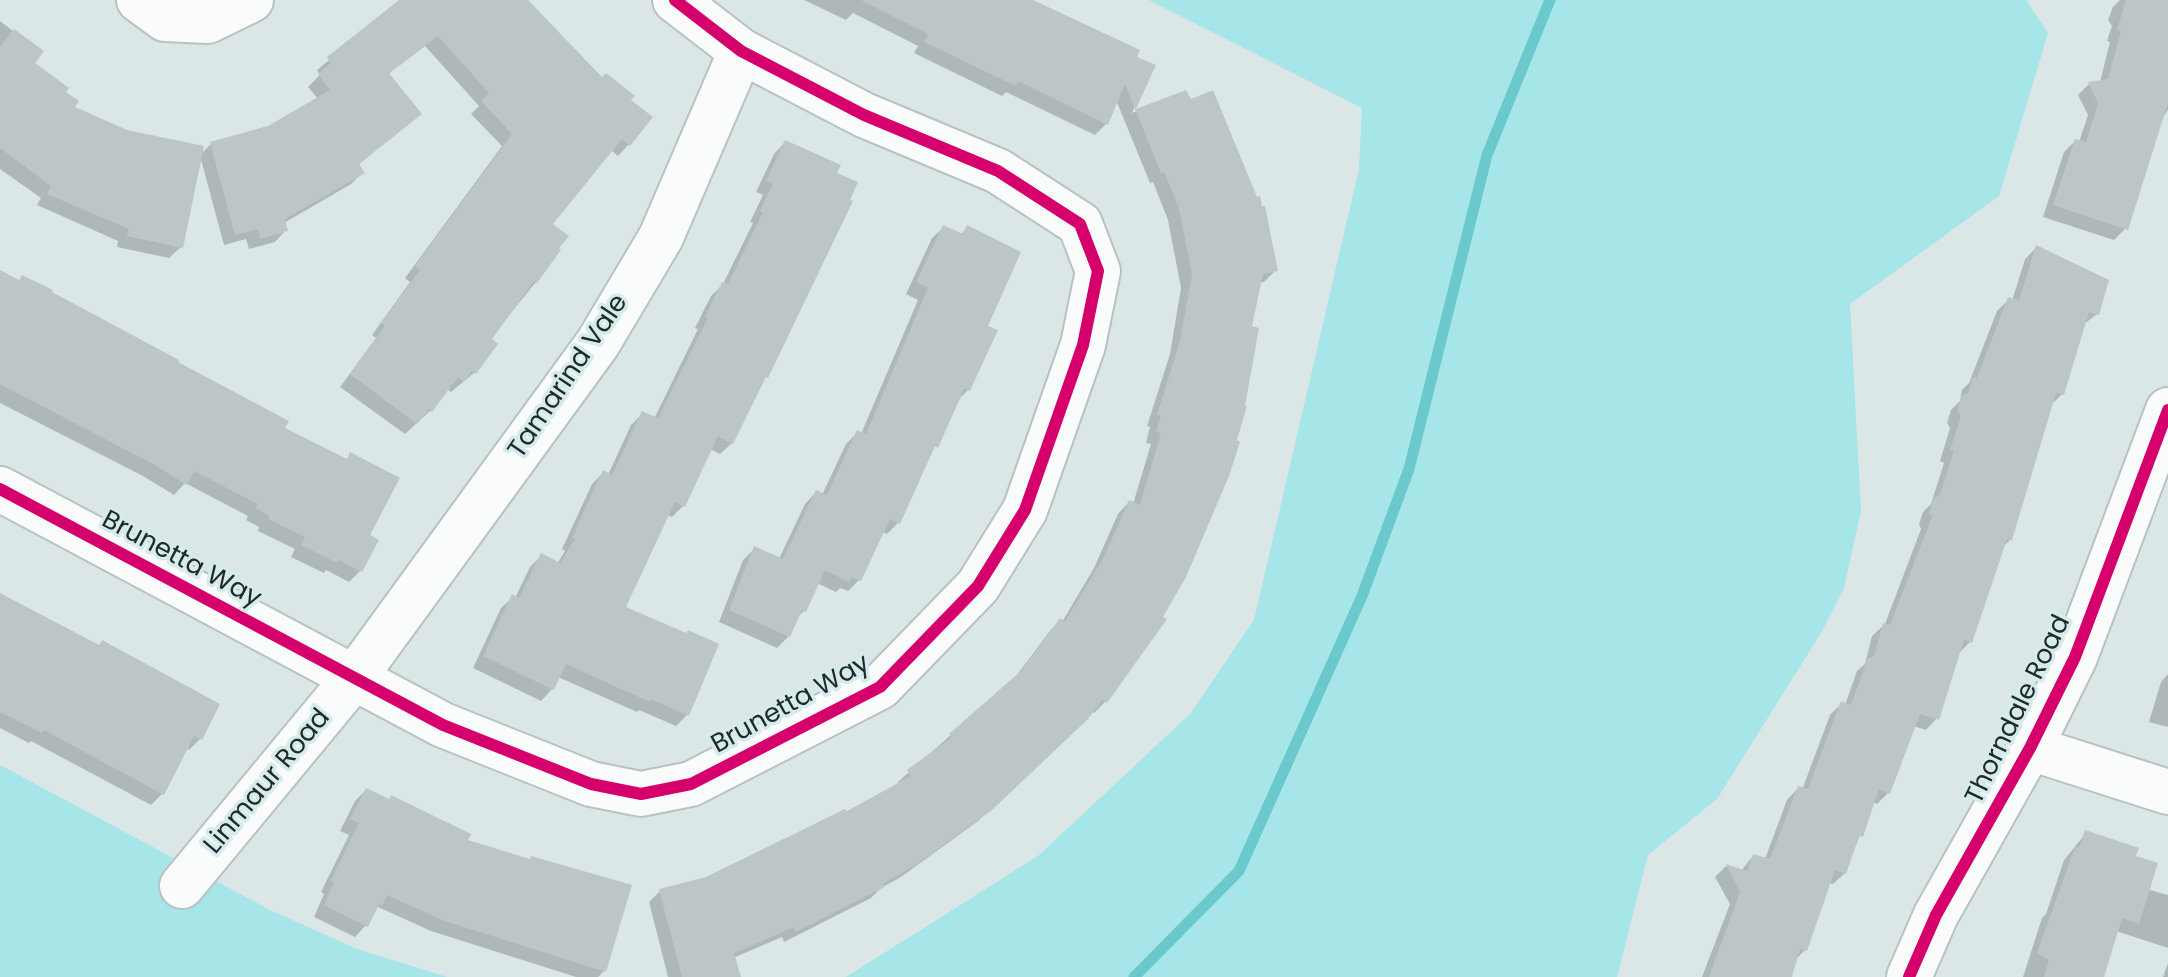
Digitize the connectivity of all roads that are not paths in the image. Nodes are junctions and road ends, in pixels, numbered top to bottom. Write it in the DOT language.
graph roads {
  1 [pos="139,0"];
  2 [pos="251,0"];
  3 [pos="675,0"];
  4 [pos="741,51"];
  5 [pos="2168,410"];
  6 [pos="0,489"];
  7 [pos="354,678"];
  8 [pos="2030,748"];
  9 [pos="2168,792"];
  10 [pos="182,886"];
  11 [pos="1909,977"];
  1 -- 2 [label="street"];
  3 -- 4 [label="street, Brunetta Way"];
  4 -- 7 [label="street, Tamarind Vale"];
  4 -- 7 [label="street, Brunetta Way"];
  5 -- 8 [label="street, Thorndale Road"];
  6 -- 7 [label="street, Brunetta Way"];
  7 -- 10 [label="street, Linmaur Road"];
  8 -- 9 [label="street"];
  8 -- 11 [label="street, Thorndale Road"];
}
